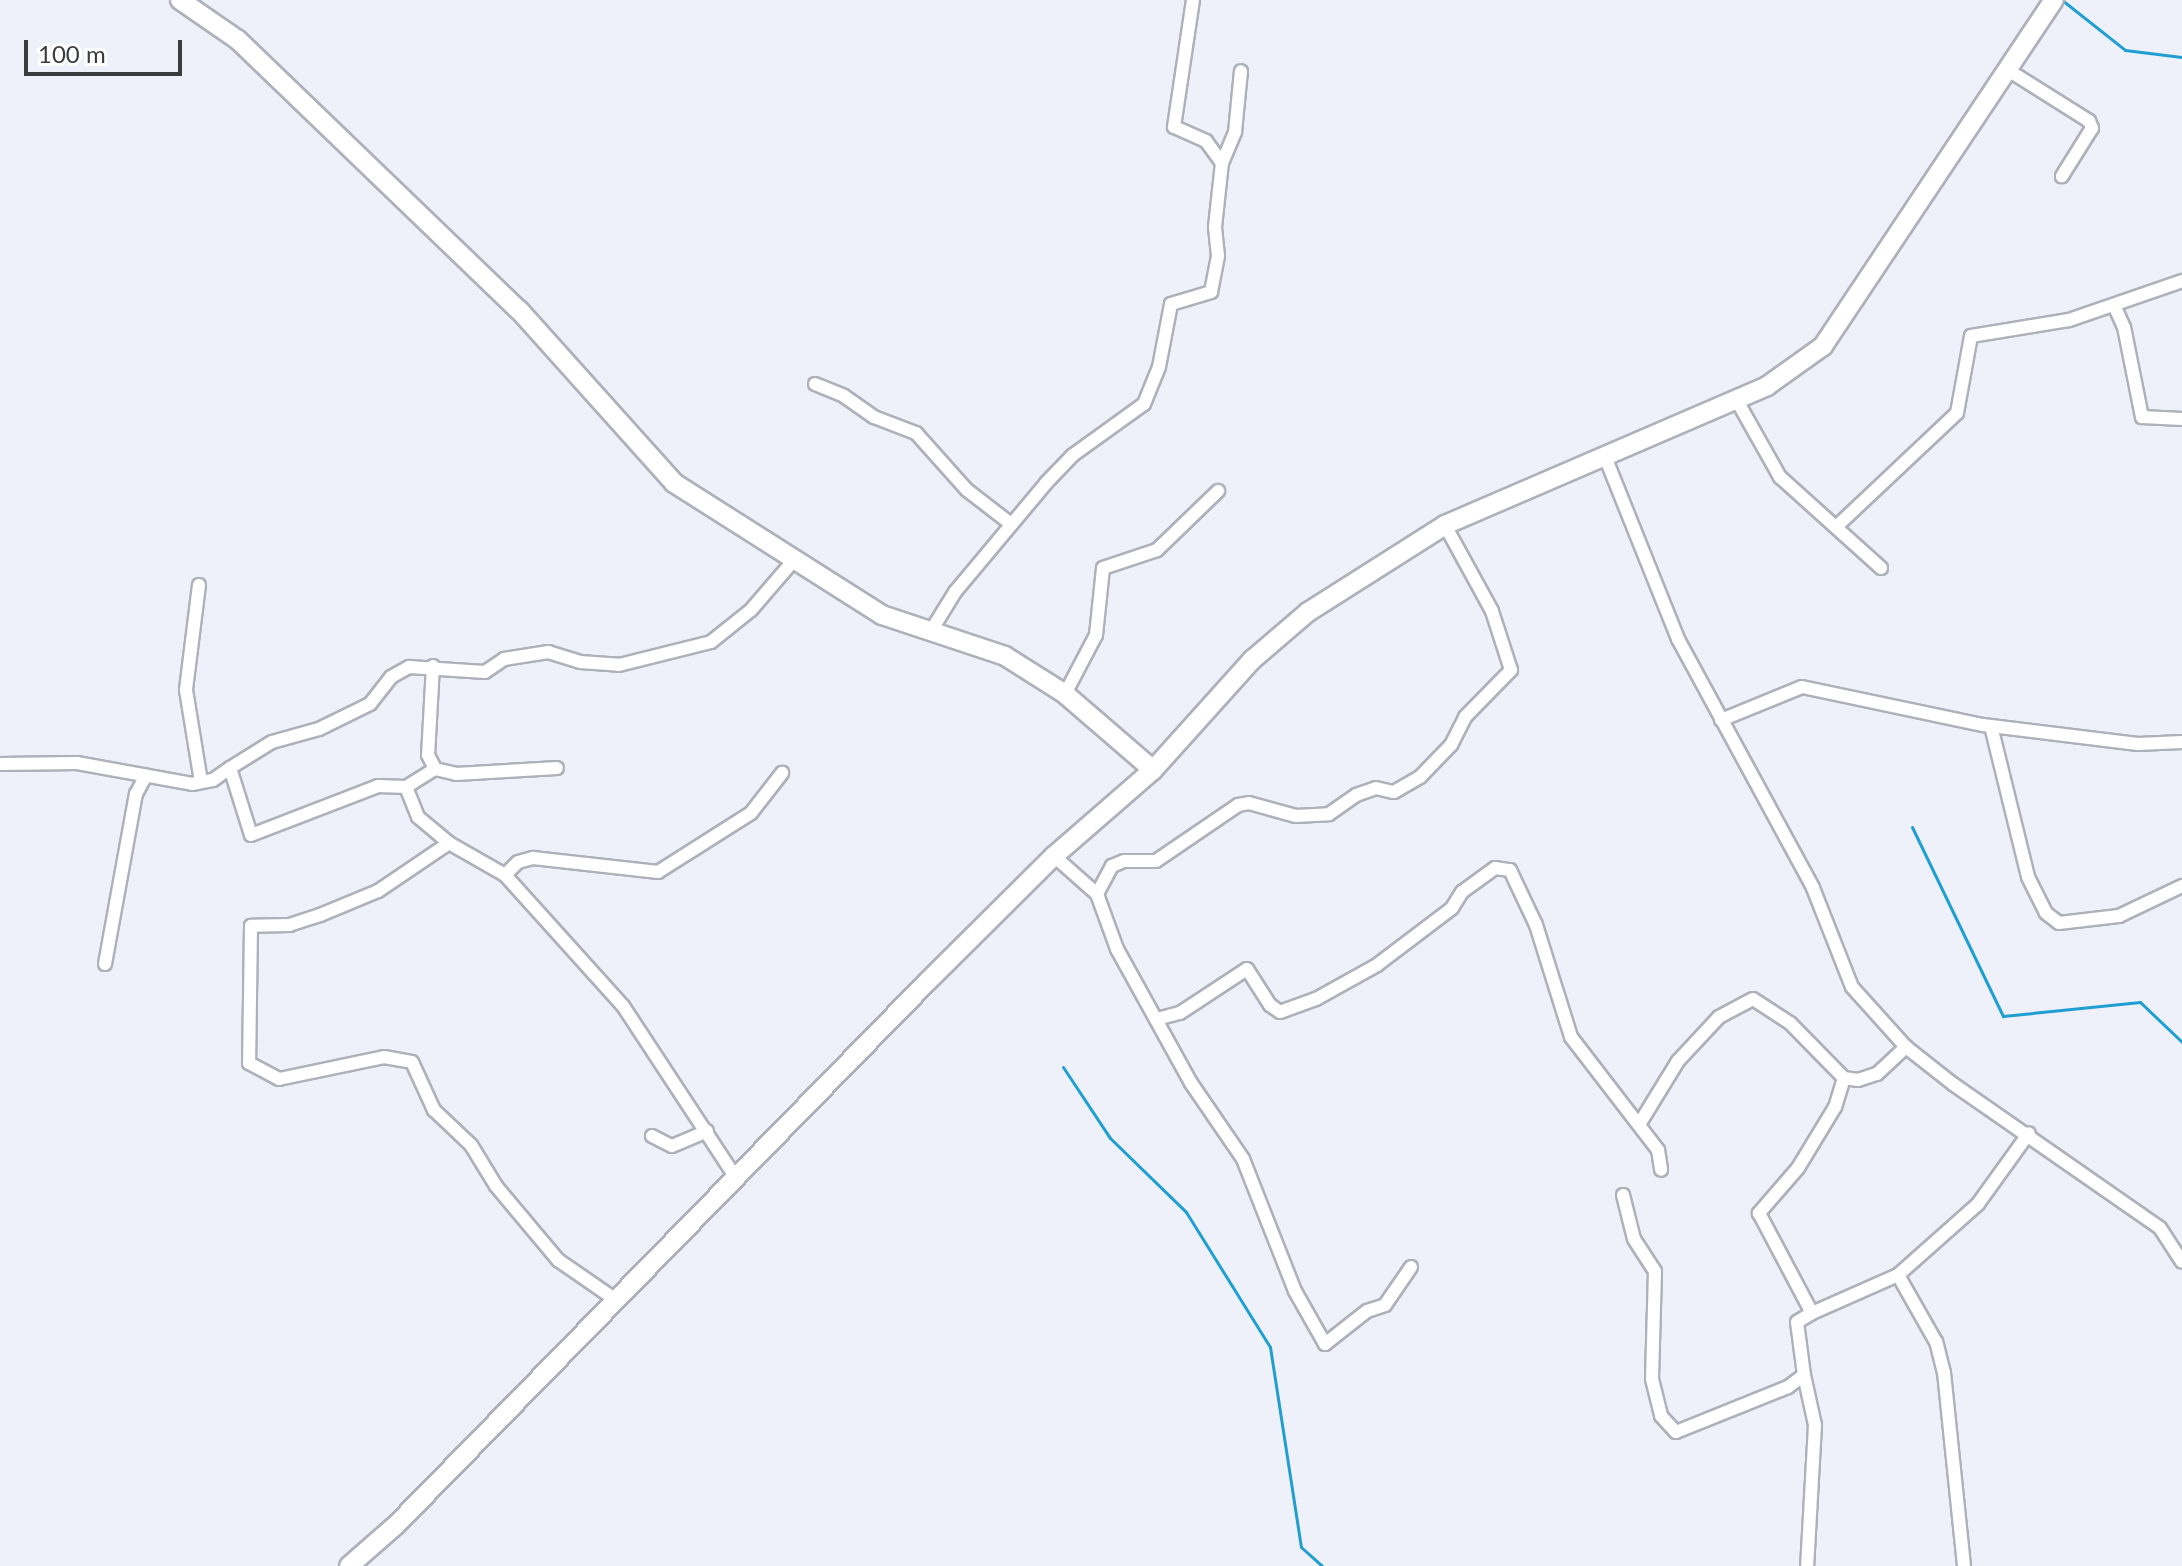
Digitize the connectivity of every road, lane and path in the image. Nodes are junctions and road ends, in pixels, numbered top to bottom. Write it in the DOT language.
graph roads {
  1 [pos="180,0"];
  2 [pos="1193,0"];
  3 [pos="2054,1"];
  4 [pos="2008,70"];
  5 [pos="1241,71"];
  6 [pos="1222,163"];
  7 [pos="2062,176"];
  8 [pos="2182,281"];
  9 [pos="2114,305"];
  10 [pos="815,384"];
  11 [pos="1736,399"];
  12 [pos="2182,419"];
  13 [pos="1604,454"];
  14 [pos="1218,491"];
  15 [pos="1011,524"];
  16 [pos="1445,525"];
  17 [pos="1836,527"];
  18 [pos="794,560"];
  19 [pos="1881,568"];
  20 [pos="199,585"];
  21 [pos="931,631"];
  22 [pos="433,666"];
  23 [pos="1065,694"];
  24 [pos="1721,720"];
  25 [pos="1991,726"];
  26 [pos="2182,742"];
  27 [pos="0,764"];
  28 [pos="230,768"];
  29 [pos="557,768"];
  30 [pos="435,769"];
  31 [pos="1153,770"];
  32 [pos="782,773"];
  33 [pos="146,775"];
  34 [pos="201,782"];
  35 [pos="406,787"];
  36 [pos="449,843"];
  37 [pos="1054,856"];
  38 [pos="505,875"];
  39 [pos="2182,886"];
  40 [pos="1097,894"];
  41 [pos="105,964"];
  42 [pos="1157,1019"];
  43 [pos="1906,1047"];
  44 [pos="1844,1078"];
  45 [pos="1640,1123"];
  46 [pos="707,1131"];
  47 [pos="2029,1133"];
  48 [pos="652,1136"];
  49 [pos="1661,1170"];
  50 [pos="736,1178"];
  51 [pos="1623,1195"];
  52 [pos="2182,1262"];
  53 [pos="1411,1267"];
  54 [pos="1898,1275"];
  55 [pos="616,1300"];
  56 [pos="1812,1313"];
  57 [pos="1804,1375"];
  58 [pos="349,1566"];
  59 [pos="1807,1566"];
  60 [pos="1964,1566"];
  1 -- 18 [label="main road"];
  2 -- 6 [label="street"];
  3 -- 4 [label="main road"];
  4 -- 7 [label="street"];
  4 -- 11 [label="main road"];
  5 -- 6 [label="street"];
  6 -- 15 [label="street"];
  8 -- 9 [label="street"];
  9 -- 12 [label="street"];
  9 -- 17 [label="street"];
  10 -- 15 [label="street"];
  11 -- 13 [label="main road"];
  11 -- 17 [label="street"];
  13 -- 16 [label="main road"];
  13 -- 24 [label="street"];
  14 -- 23 [label="street"];
  15 -- 21 [label="street"];
  16 -- 31 [label="main road"];
  16 -- 40 [label="street"];
  17 -- 19 [label="street"];
  18 -- 21 [label="main road"];
  18 -- 22 [label="street"];
  20 -- 34 [label="street"];
  21 -- 23 [label="main road"];
  22 -- 28 [label="street"];
  22 -- 30 [label="street"];
  23 -- 31 [label="main road"];
  24 -- 25 [label="street"];
  24 -- 43 [label="street"];
  25 -- 26 [label="street"];
  25 -- 39 [label="street"];
  27 -- 33 [label="street"];
  28 -- 34 [label="street"];
  28 -- 35 [label="street"];
  29 -- 30 [label="street"];
  30 -- 35 [label="street"];
  31 -- 37 [label="main road"];
  32 -- 38 [label="street"];
  33 -- 34 [label="street"];
  33 -- 41 [label="street"];
  35 -- 36 [label="street"];
  36 -- 38 [label="street"];
  36 -- 55 [label="street"];
  37 -- 40 [label="street"];
  37 -- 50 [label="main road"];
  38 -- 46 [label="street"];
  40 -- 42 [label="street"];
  42 -- 45 [label="street"];
  42 -- 53 [label="street"];
  43 -- 44 [label="street"];
  43 -- 47 [label="street"];
  44 -- 45 [label="street"];
  44 -- 56 [label="street"];
  45 -- 49 [label="street"];
  46 -- 48 [label="street"];
  46 -- 50 [label="street"];
  47 -- 52 [label="street"];
  47 -- 54 [label="street"];
  50 -- 55 [label="main road"];
  51 -- 57 [label="street"];
  54 -- 56 [label="street"];
  54 -- 60 [label="street"];
  55 -- 58 [label="main road"];
  56 -- 57 [label="street"];
  57 -- 59 [label="street"];
}
